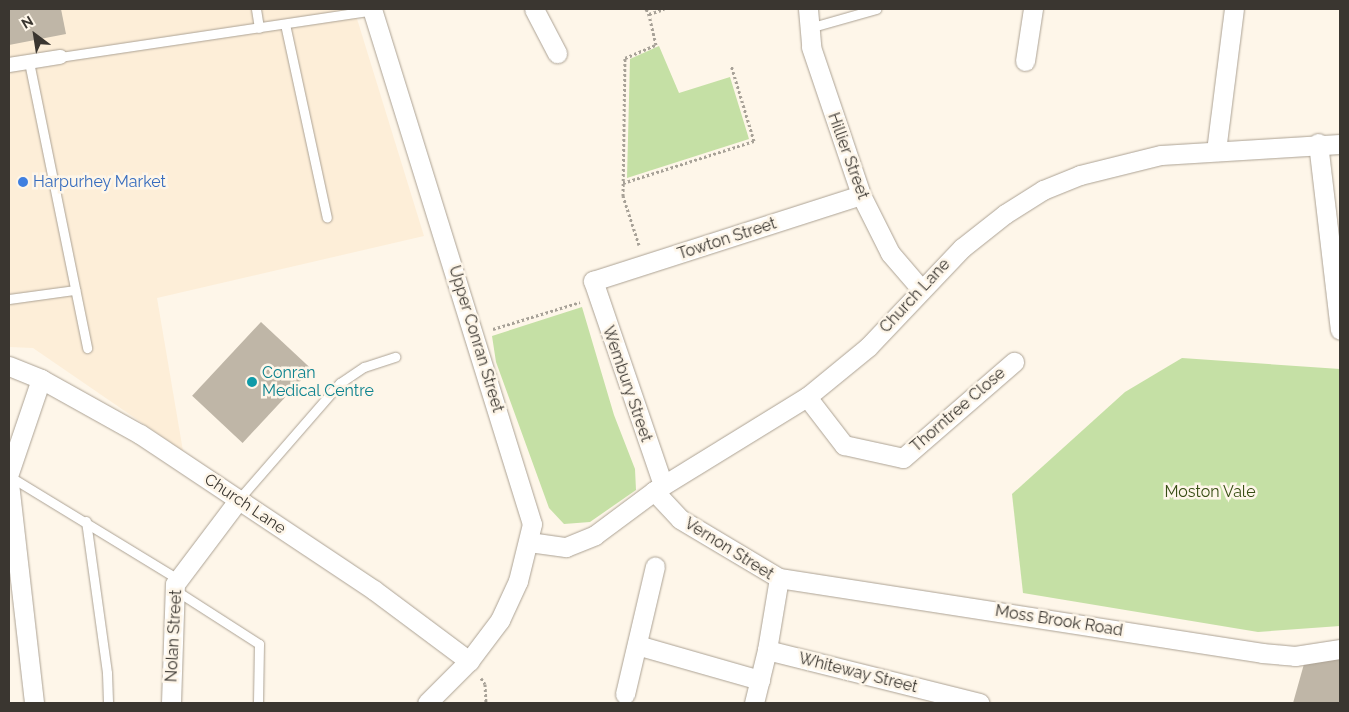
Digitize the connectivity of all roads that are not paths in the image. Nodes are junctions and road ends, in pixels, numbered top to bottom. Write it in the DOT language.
graph roads {
  1 [pos="256,9"];
  2 [pos="375,9"];
  3 [pos="534,9"];
  4 [pos="808,9"];
  5 [pos="876,9"];
  6 [pos="1033,9"];
  7 [pos="1234,9"];
  8 [pos="285,24"];
  9 [pos="259,28"];
  10 [pos="809,28"];
  11 [pos="557,53"];
  12 [pos="60,57"];
  13 [pos="1025,61"];
  14 [pos="29,62"];
  15 [pos="9,65"];
  16 [pos="1318,143"];
  17 [pos="1340,144"];
  18 [pos="1216,151"];
  19 [pos="861,195"];
  20 [pos="327,218"];
  21 [pos="595,289"];
  22 [pos="921,289"];
  23 [pos="75,290"];
  24 [pos="9,299"];
  25 [pos="1340,330"];
  26 [pos="87,348"];
  27 [pos="395,357"];
  28 [pos="1014,362"];
  29 [pos="9,366"];
  30 [pos="41,379"];
  31 [pos="807,397"];
  32 [pos="9,475"];
  33 [pos="9,483"];
  34 [pos="658,488"];
  35 [pos="239,499"];
  36 [pos="86,521"];
  37 [pos="529,542"];
  38 [pos="12,544"];
  39 [pos="655,566"];
  40 [pos="778,578"];
  41 [pos="176,585"];
  42 [pos="637,645"];
  43 [pos="1340,648"];
  44 [pos="767,650"];
  45 [pos="469,661"];
  46 [pos="760,680"];
  47 [pos="625,694"];
  48 [pos="34,703"];
  49 [pos="108,703"];
  50 [pos="171,703"];
  51 [pos="258,703"];
  52 [pos="427,703"];
  53 [pos="754,703"];
  54 [pos="979,703"];
  1 -- 9 [label="lane"];
  2 -- 8 [label="lane"];
  2 -- 37 [label="street, Upper Conran Street"];
  3 -- 11 [label="street"];
  4 -- 10 [label="street, Hillier Street"];
  5 -- 10 [label="lane"];
  6 -- 13 [label="street"];
  7 -- 18 [label="street"];
  8 -- 9 [label="lane"];
  8 -- 20 [label="lane"];
  9 -- 12 [label="lane"];
  10 -- 19 [label="street, Hillier Street"];
  12 -- 14 [label="street"];
  14 -- 15 [label="street"];
  14 -- 23 [label="lane"];
  16 -- 17 [label="street, Church Lane"];
  16 -- 18 [label="street, Church Lane"];
  16 -- 25 [label="street"];
  18 -- 22 [label="street, Church Lane"];
  19 -- 21 [label="street, Towton Street"];
  19 -- 22 [label="street, Hillier Street"];
  21 -- 34 [label="street, Wembury Street"];
  22 -- 31 [label="street, Church Lane"];
  23 -- 24 [label="lane"];
  23 -- 26 [label="lane"];
  27 -- 35 [label="lane"];
  28 -- 31 [label="street, Thorntree Close"];
  29 -- 30 [label="street, Church Lane"];
  30 -- 32 [label="street"];
  30 -- 35 [label="street, Church Lane"];
  31 -- 34 [label="street, Church Lane"];
  32 -- 36 [label="lane"];
  33 -- 38 [label="street"];
  34 -- 37 [label="street, Church Lane"];
  34 -- 40 [label="street, Vernon Street"];
  35 -- 41 [label="street, Nolan Street"];
  35 -- 45 [label="street, Church Lane"];
  36 -- 41 [label="lane"];
  36 -- 49 [label="lane"];
  37 -- 45 [label="street, Upper Conran Street"];
  38 -- 48 [label="street"];
  39 -- 42 [label="street"];
  40 -- 43 [label="street, Moss Brook Road"];
  40 -- 44 [label="street, Vernon Street"];
  41 -- 50 [label="street, Nolan Street"];
  41 -- 51 [label="lane"];
  42 -- 46 [label="street"];
  42 -- 47 [label="street"];
  44 -- 46 [label="street, Vernon Street"];
  44 -- 54 [label="street, Whiteway Street"];
  45 -- 52 [label="street, Upper Conran Street"];
  46 -- 53 [label="street, Vernon Street"];
}
